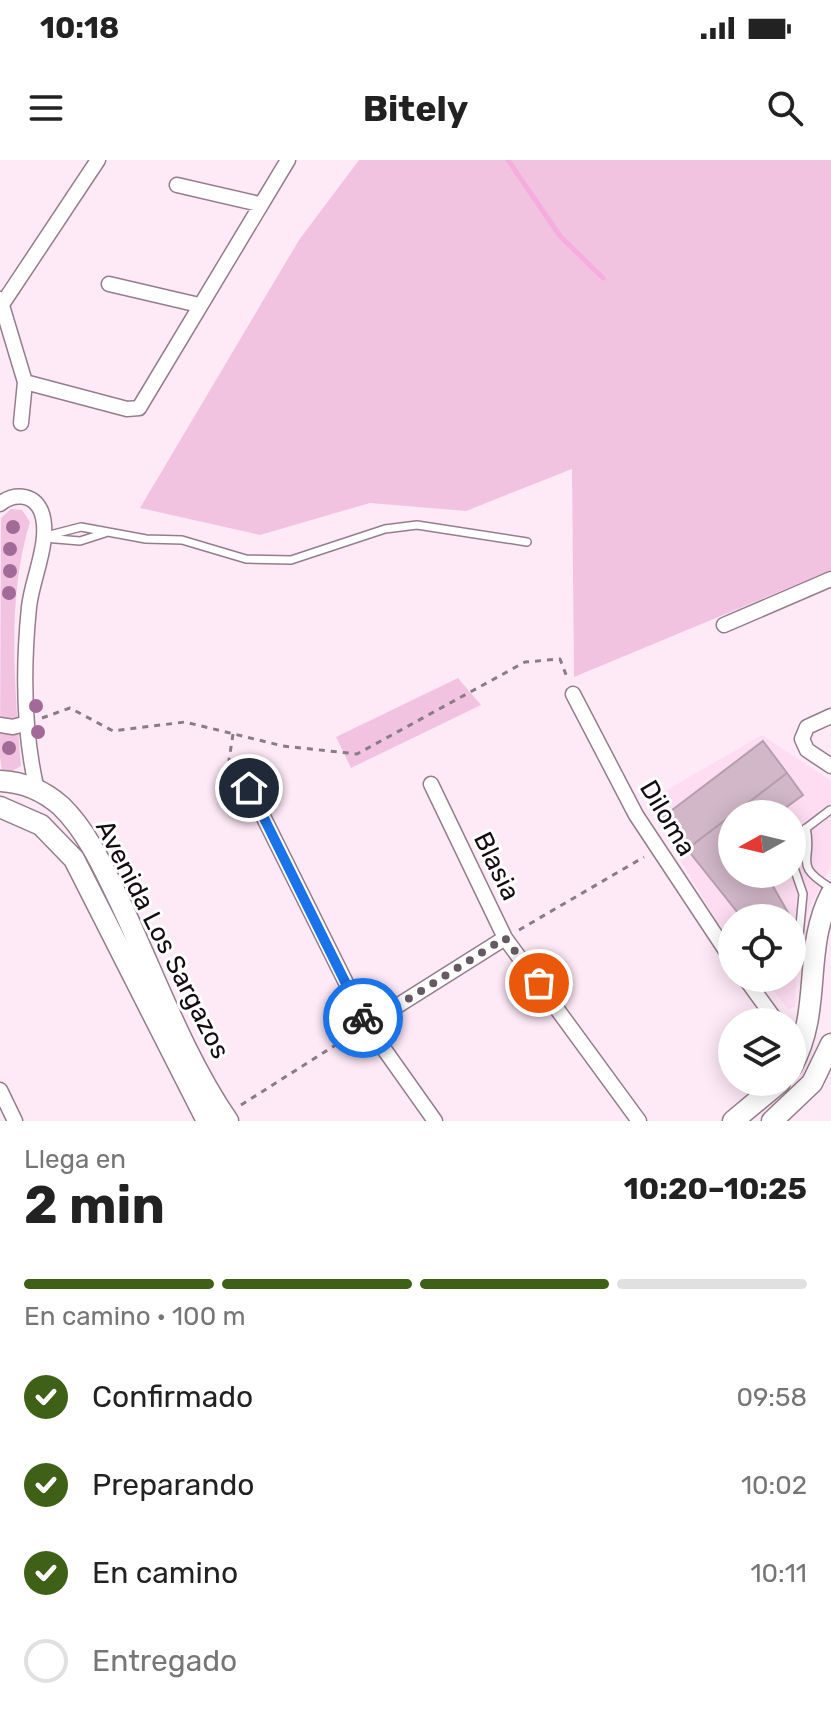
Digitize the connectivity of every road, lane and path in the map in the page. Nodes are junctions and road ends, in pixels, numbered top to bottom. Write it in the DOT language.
graph roads {
  1 [pos="98,160"];
  2 [pos="288,160"];
  3 [pos="177,185"];
  4 [pos="259,204"];
  5 [pos="109,284"];
  6 [pos="1,301"];
  7 [pos="199,305"];
  8 [pos="25,382"];
  9 [pos="21,423"];
  10 [pos="0,504"];
  11 [pos="105,533"];
  12 [pos="44,538"];
  13 [pos="527,542"];
  14 [pos="831,579"];
  15 [pos="724,625"];
  16 [pos="573,694"];
  17 [pos="831,716"];
  18 [pos="27,723"];
  19 [pos="0,725"];
  20 [pos="233,734"];
  21 [pos="831,766"];
  22 [pos="0,781"];
  23 [pos="431,784"];
  24 [pos="249,788"];
  25 [pos="0,789"];
  26 [pos="37,790"];
  27 [pos="7,808"];
  28 [pos="830,810"];
  29 [pos="806,828"];
  30 [pos="657,849"];
  31 [pos="806,850"];
  32 [pos="806,862"];
  33 [pos="831,888"];
  34 [pos="831,894"];
  35 [pos="505,938"];
  36 [pos="718,939"];
  37 [pos="367,1025"];
  38 [pos="806,1026"];
  39 [pos="831,1047"];
  40 [pos="806,1060"];
  41 [pos="820,1070"];
  42 [pos="0,1090"];
  43 [pos="763,1096"];
  44 [pos="219,1120"];
  45 [pos="15,1121"];
  46 [pos="435,1121"];
  47 [pos="639,1121"];
  48 [pos="733,1121"];
  49 [pos="772,1121"];
  1 -- 6 [label="street"];
  2 -- 4 [label="street"];
  3 -- 4 [label="street"];
  4 -- 7 [label="street"];
  5 -- 7 [label="street"];
  6 -- 8 [label="street"];
  7 -- 8 [label="street"];
  8 -- 9 [label="street"];
  10 -- 12 [label="street"];
  11 -- 12 [label="lane"];
  11 -- 12 [label="lane"];
  11 -- 13 [label="lane"];
  12 -- 18 [label="street"];
  14 -- 15 [label="street"];
  16 -- 20 [label="path"];
  16 -- 30 [label="street, Diloma"];
  17 -- 21 [label="street"];
  18 -- 19 [label="street"];
  18 -- 20 [label="path"];
  18 -- 26 [label="street"];
  20 -- 24 [label="path"];
  22 -- 26 [label="street, Avenida Los Sargazos"];
  23 -- 35 [label="street, Blasia"];
  24 -- 37 [label="street"];
  25 -- 27 [label="street"];
  26 -- 44 [label="street, Avenida Los Sargazos"];
  27 -- 44 [label="street, Avenida Los Sargazos"];
  28 -- 29 [label="lane"];
  29 -- 31 [label="lane"];
  30 -- 35 [label="path"];
  30 -- 36 [label="street, Diloma"];
  32 -- 33 [label="lane"];
  34 -- 38 [label="street"];
  35 -- 37 [label="street"];
  35 -- 47 [label="street, Blasia"];
  37 -- 44 [label="path"];
  37 -- 46 [label="street"];
  39 -- 41 [label="street"];
  40 -- 41 [label="street"];
  41 -- 49 [label="street"];
  42 -- 45 [label="street"];
  43 -- 48 [label="street"];
}
